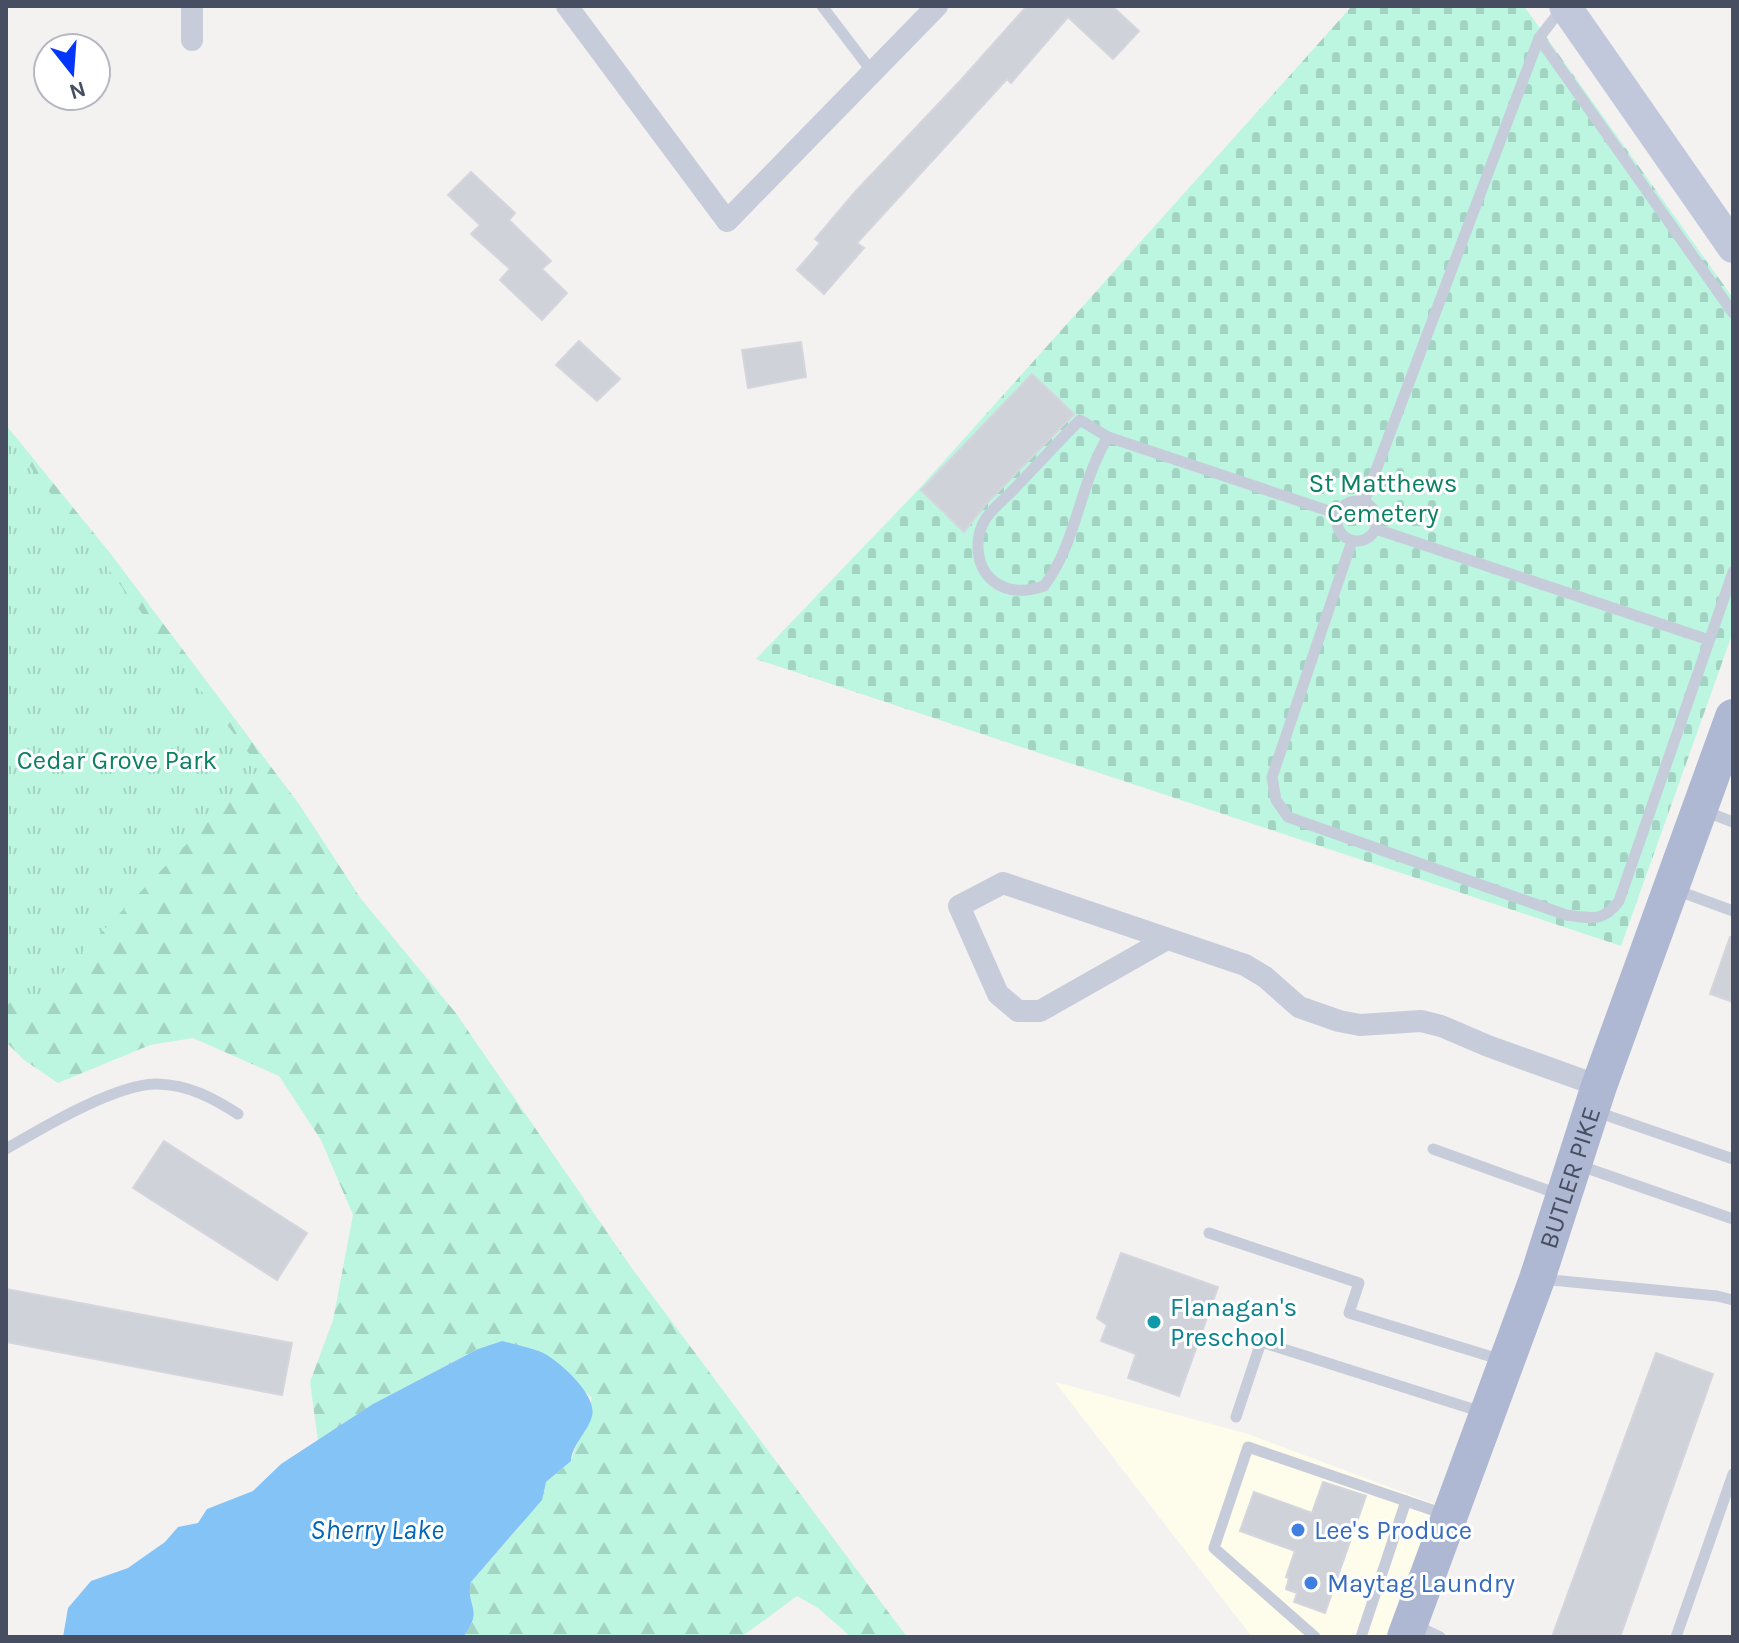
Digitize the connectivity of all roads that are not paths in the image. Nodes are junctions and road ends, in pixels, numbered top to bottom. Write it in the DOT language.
graph roads {
  1 [pos="192,6"];
  2 [pos="567,6"];
  3 [pos="822,6"];
  4 [pos="937,6"];
  5 [pos="1564,6"];
  6 [pos="1539,38"];
  7 [pos="192,40"];
  8 [pos="873,73"];
  9 [pos="1733,247"];
  10 [pos="1733,313"];
  11 [pos="1108,437"];
  12 [pos="1364,502"];
  13 [pos="1338,514"];
  14 [pos="1376,529"];
  15 [pos="1352,541"];
  16 [pos="1733,572"];
  17 [pos="1709,640"];
  18 [pos="1733,717"];
  19 [pos="1727,753"];
  20 [pos="1716,816"];
  21 [pos="1671,888"];
  22 [pos="1733,911"];
  23 [pos="1167,939"];
  24 [pos="1595,1098"];
  25 [pos="238,1114"];
  26 [pos="6,1149"];
  27 [pos="1433,1149"];
  28 [pos="1733,1159"];
  29 [pos="1568,1180"];
  30 [pos="1733,1219"];
  31 [pos="1209,1233"];
  32 [pos="1537,1279"];
  33 [pos="1733,1300"];
  34 [pos="1506,1361"];
  35 [pos="1487,1413"];
  36 [pos="1236,1417"];
  37 [pos="1733,1474"];
  38 [pos="1406,1501"];
  39 [pos="1448,1515"];
  40 [pos="1418,1632"];
  41 [pos="1315,1637"];
  42 [pos="1361,1637"];
  43 [pos="1676,1637"];
  1 -- 7 [label="street"];
  2 -- 8 [label="street"];
  3 -- 8 [label="lane"];
  4 -- 8 [label="street"];
  5 -- 6 [label="lane"];
  5 -- 9 [label="street"];
  6 -- 10 [label="lane"];
  6 -- 12 [label="lane"];
  11 -- 11 [label="lane"];
  11 -- 13 [label="lane"];
  12 -- 13 [label="lane"];
  12 -- 14 [label="lane"];
  13 -- 15 [label="lane"];
  14 -- 15 [label="lane"];
  14 -- 17 [label="lane"];
  15 -- 17 [label="lane"];
  16 -- 17 [label="lane"];
  18 -- 19 [label="main road, BUTLER PIKE"];
  19 -- 20 [label="main road, BUTLER PIKE"];
  20 -- 21 [label="main road, BUTLER PIKE"];
  21 -- 22 [label="lane"];
  21 -- 24 [label="main road, BUTLER PIKE"];
  23 -- 23 [label="street"];
  23 -- 24 [label="street"];
  24 -- 28 [label="lane"];
  24 -- 29 [label="main road, BUTLER PIKE"];
  25 -- 26 [label="lane"];
  27 -- 29 [label="lane"];
  29 -- 30 [label="lane"];
  29 -- 32 [label="main road, BUTLER PIKE"];
  31 -- 34 [label="lane"];
  32 -- 33 [label="lane"];
  32 -- 34 [label="main road, BUTLER PIKE"];
  34 -- 35 [label="main road, BUTLER PIKE"];
  35 -- 36 [label="lane"];
  35 -- 39 [label="main road, BUTLER PIKE"];
  37 -- 43 [label="lane"];
  38 -- 39 [label="lane"];
  38 -- 41 [label="lane"];
  38 -- 42 [label="lane"];
  39 -- 40 [label="main road, BUTLER PIKE"];
}
